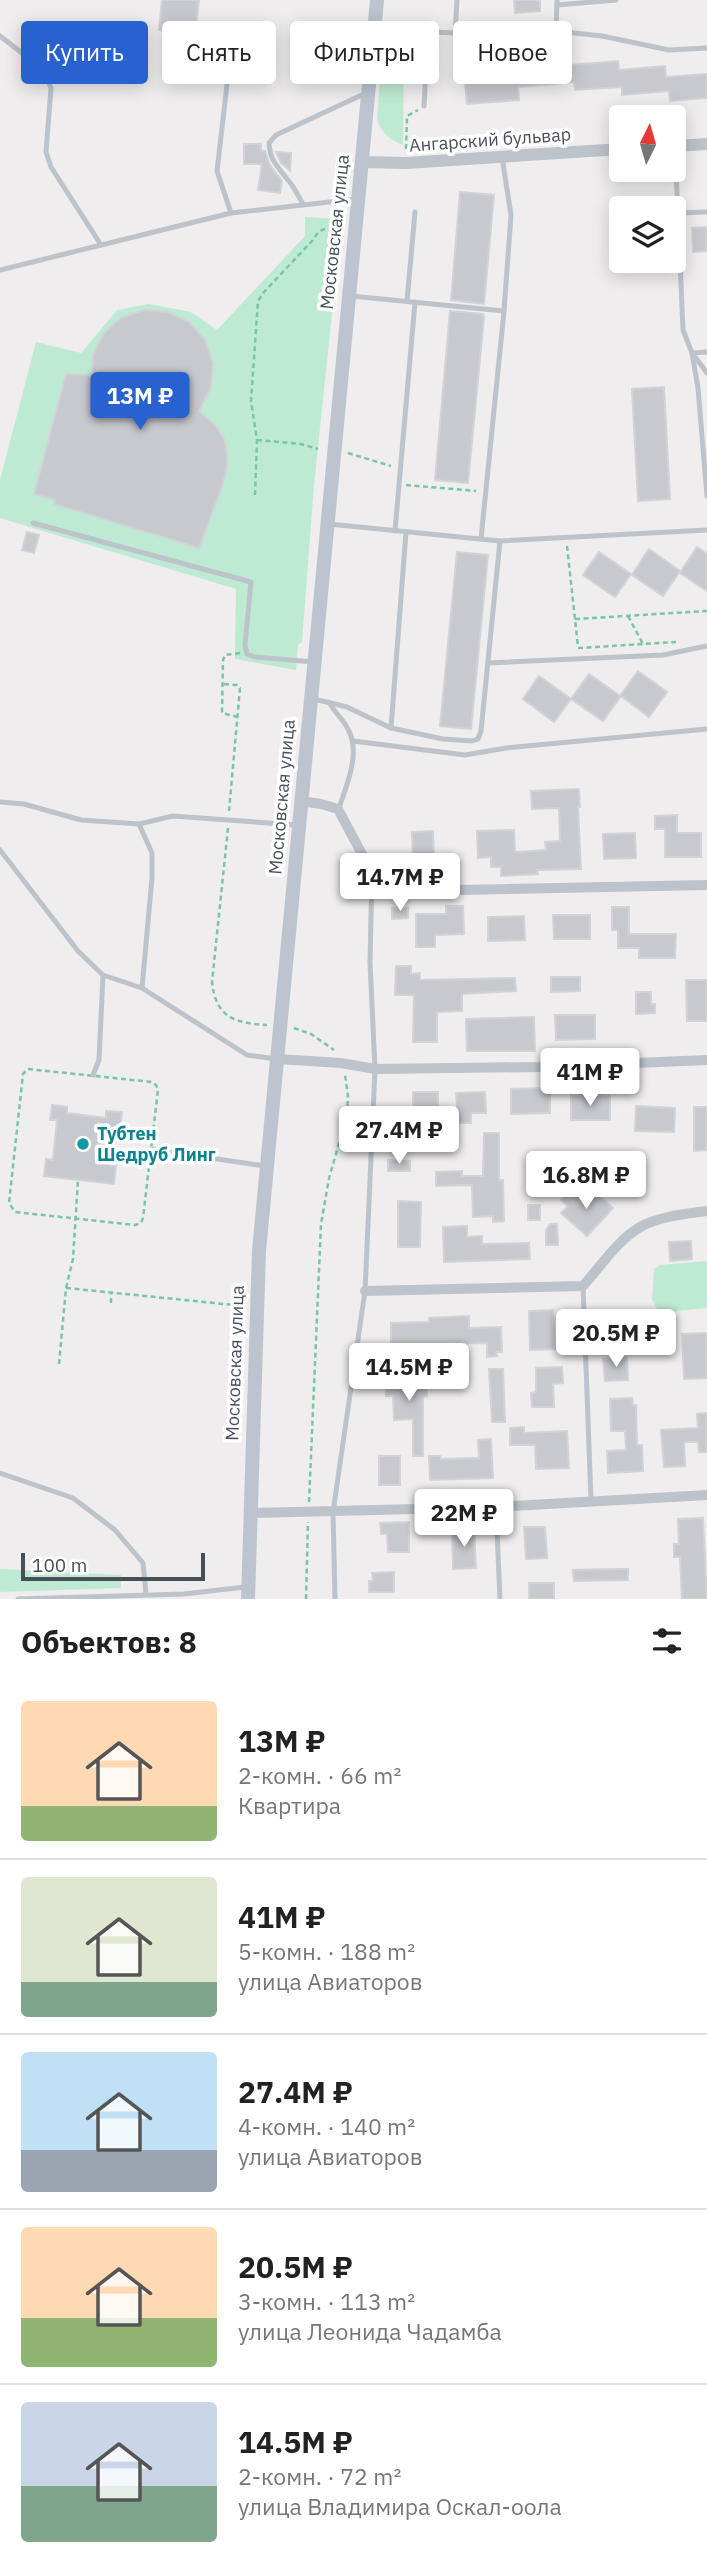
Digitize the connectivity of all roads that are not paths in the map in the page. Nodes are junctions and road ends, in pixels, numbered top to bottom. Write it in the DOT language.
graph roads {
  1 [pos="377,0"];
  2 [pos="457,0"];
  3 [pos="616,0"];
  4 [pos="557,2"];
  5 [pos="375,21"];
  6 [pos="456,21"];
  7 [pos="556,21"];
  8 [pos="572,33"];
  9 [pos="0,36"];
  10 [pos="707,48"];
  11 [pos="227,84"];
  12 [pos="370,84"];
  13 [pos="425,84"];
  14 [pos="369,91"];
  15 [pos="424,106"];
  16 [pos="707,144"];
  17 [pos="686,145"];
  18 [pos="609,150"];
  19 [pos="502,157"];
  20 [pos="361,162"];
  21 [pos="358,199"];
  22 [pos="303,204"];
  23 [pos="415,212"];
  24 [pos="707,212"];
  25 [pos="686,213"];
  26 [pos="232,214"];
  27 [pos="101,245"];
  28 [pos="0,270"];
  29 [pos="681,273"];
  30 [pos="348,296"];
  31 [pos="407,301"];
  32 [pos="415,302"];
  33 [pos="504,311"];
  34 [pos="707,352"];
  35 [pos="692,353"];
  36 [pos="707,373"];
  37 [pos="707,496"];
  38 [pos="33,523"];
  39 [pos="326,524"];
  40 [pos="707,530"];
  41 [pos="395,531"];
  42 [pos="406,532"];
  43 [pos="481,539"];
  44 [pos="500,541"];
  45 [pos="707,646"];
  46 [pos="314,662"];
  47 [pos="488,663"];
  48 [pos="310,698"];
  49 [pos="329,702"];
  50 [pos="391,728"];
  51 [pos="707,729"];
  52 [pos="353,741"];
  53 [pos="300,801"];
  54 [pos="0,802"];
  55 [pos="338,809"];
  56 [pos="139,824"];
  57 [pos="298,825"];
  58 [pos="0,850"];
  59 [pos="372,873"];
  60 [pos="707,885"];
  61 [pos="103,975"];
  62 [pos="142,988"];
  63 [pos="277,1059"];
  64 [pos="707,1060"];
  65 [pos="375,1069"];
  66 [pos="93,1075"];
  67 [pos="151,1149"];
  68 [pos="268,1166"];
  69 [pos="707,1212"];
  70 [pos="583,1286"];
  71 [pos="365,1291"];
  72 [pos="0,1473"];
  73 [pos="707,1495"];
  74 [pos="591,1500"];
  75 [pos="496,1507"];
  76 [pos="333,1512"];
  77 [pos="250,1513"];
  78 [pos="248,1593"];
  79 [pos="146,1594"];
  80 [pos="18,1599"];
  81 [pos="335,1599"];
  82 [pos="500,1599"];
  1 -- 5 [label="main road, Московская улица"];
  2 -- 6 [label="lane"];
  3 -- 4 [label="lane"];
  4 -- 7 [label="lane"];
  8 -- 10 [label="lane"];
  9 -- 27 [label="lane"];
  11 -- 26 [label="lane"];
  12 -- 14 [label="main road, Московская улица"];
  13 -- 15 [label="lane"];
  14 -- 20 [label="main road, Московская улица"];
  14 -- 22 [label="lane"];
  16 -- 17 [label="street"];
  18 -- 19 [label="street, Ангарский бульвар"];
  19 -- 20 [label="street, Ангарский бульвар"];
  19 -- 33 [label="lane"];
  20 -- 21 [label="main road, Московская улица"];
  21 -- 22 [label="lane"];
  21 -- 30 [label="main road, Московская улица"];
  22 -- 26 [label="lane"];
  23 -- 31 [label="lane"];
  24 -- 25 [label="lane"];
  26 -- 27 [label="lane"];
  27 -- 28 [label="lane"];
  29 -- 35 [label="lane"];
  30 -- 31 [label="lane"];
  30 -- 39 [label="main road, Московская улица"];
  31 -- 32 [label="lane"];
  32 -- 33 [label="lane"];
  32 -- 41 [label="lane"];
  33 -- 43 [label="lane"];
  34 -- 35 [label="lane"];
  35 -- 36 [label="lane"];
  35 -- 37 [label="lane"];
  38 -- 46 [label="lane"];
  39 -- 41 [label="lane"];
  39 -- 46 [label="main road, Московская улица"];
  40 -- 44 [label="lane"];
  41 -- 42 [label="lane"];
  42 -- 43 [label="lane"];
  42 -- 50 [label="lane"];
  43 -- 44 [label="lane"];
  44 -- 47 [label="lane"];
  45 -- 47 [label="lane"];
  46 -- 48 [label="main road, Московская улица"];
  47 -- 50 [label="lane"];
  48 -- 49 [label="lane"];
  48 -- 53 [label="main road, Московская улица"];
  49 -- 50 [label="lane"];
  49 -- 52 [label="lane"];
  51 -- 52 [label="lane"];
  52 -- 55 [label="lane"];
  53 -- 55 [label="street"];
  53 -- 57 [label="main road, Московская улица"];
  54 -- 56 [label="lane"];
  55 -- 59 [label="street"];
  56 -- 57 [label="lane"];
  56 -- 62 [label="lane"];
  57 -- 63 [label="main road, Московская улица"];
  58 -- 61 [label="lane"];
  59 -- 60 [label="street"];
  59 -- 65 [label="lane"];
  61 -- 62 [label="lane"];
  61 -- 66 [label="lane"];
  62 -- 63 [label="lane"];
  63 -- 65 [label="street"];
  63 -- 68 [label="main road, Московская улица"];
  64 -- 65 [label="street"];
  65 -- 71 [label="lane"];
  67 -- 68 [label="lane"];
  68 -- 77 [label="main road, Московская улица"];
  69 -- 70 [label="street"];
  70 -- 71 [label="street"];
  70 -- 74 [label="lane"];
  71 -- 76 [label="lane"];
  72 -- 79 [label="lane"];
  73 -- 74 [label="street"];
  74 -- 75 [label="street"];
  75 -- 76 [label="street"];
  75 -- 82 [label="lane"];
  76 -- 77 [label="street"];
  76 -- 81 [label="lane"];
  77 -- 78 [label="main road, Московская улица"];
  78 -- 79 [label="lane"];
  79 -- 80 [label="lane"];
}
